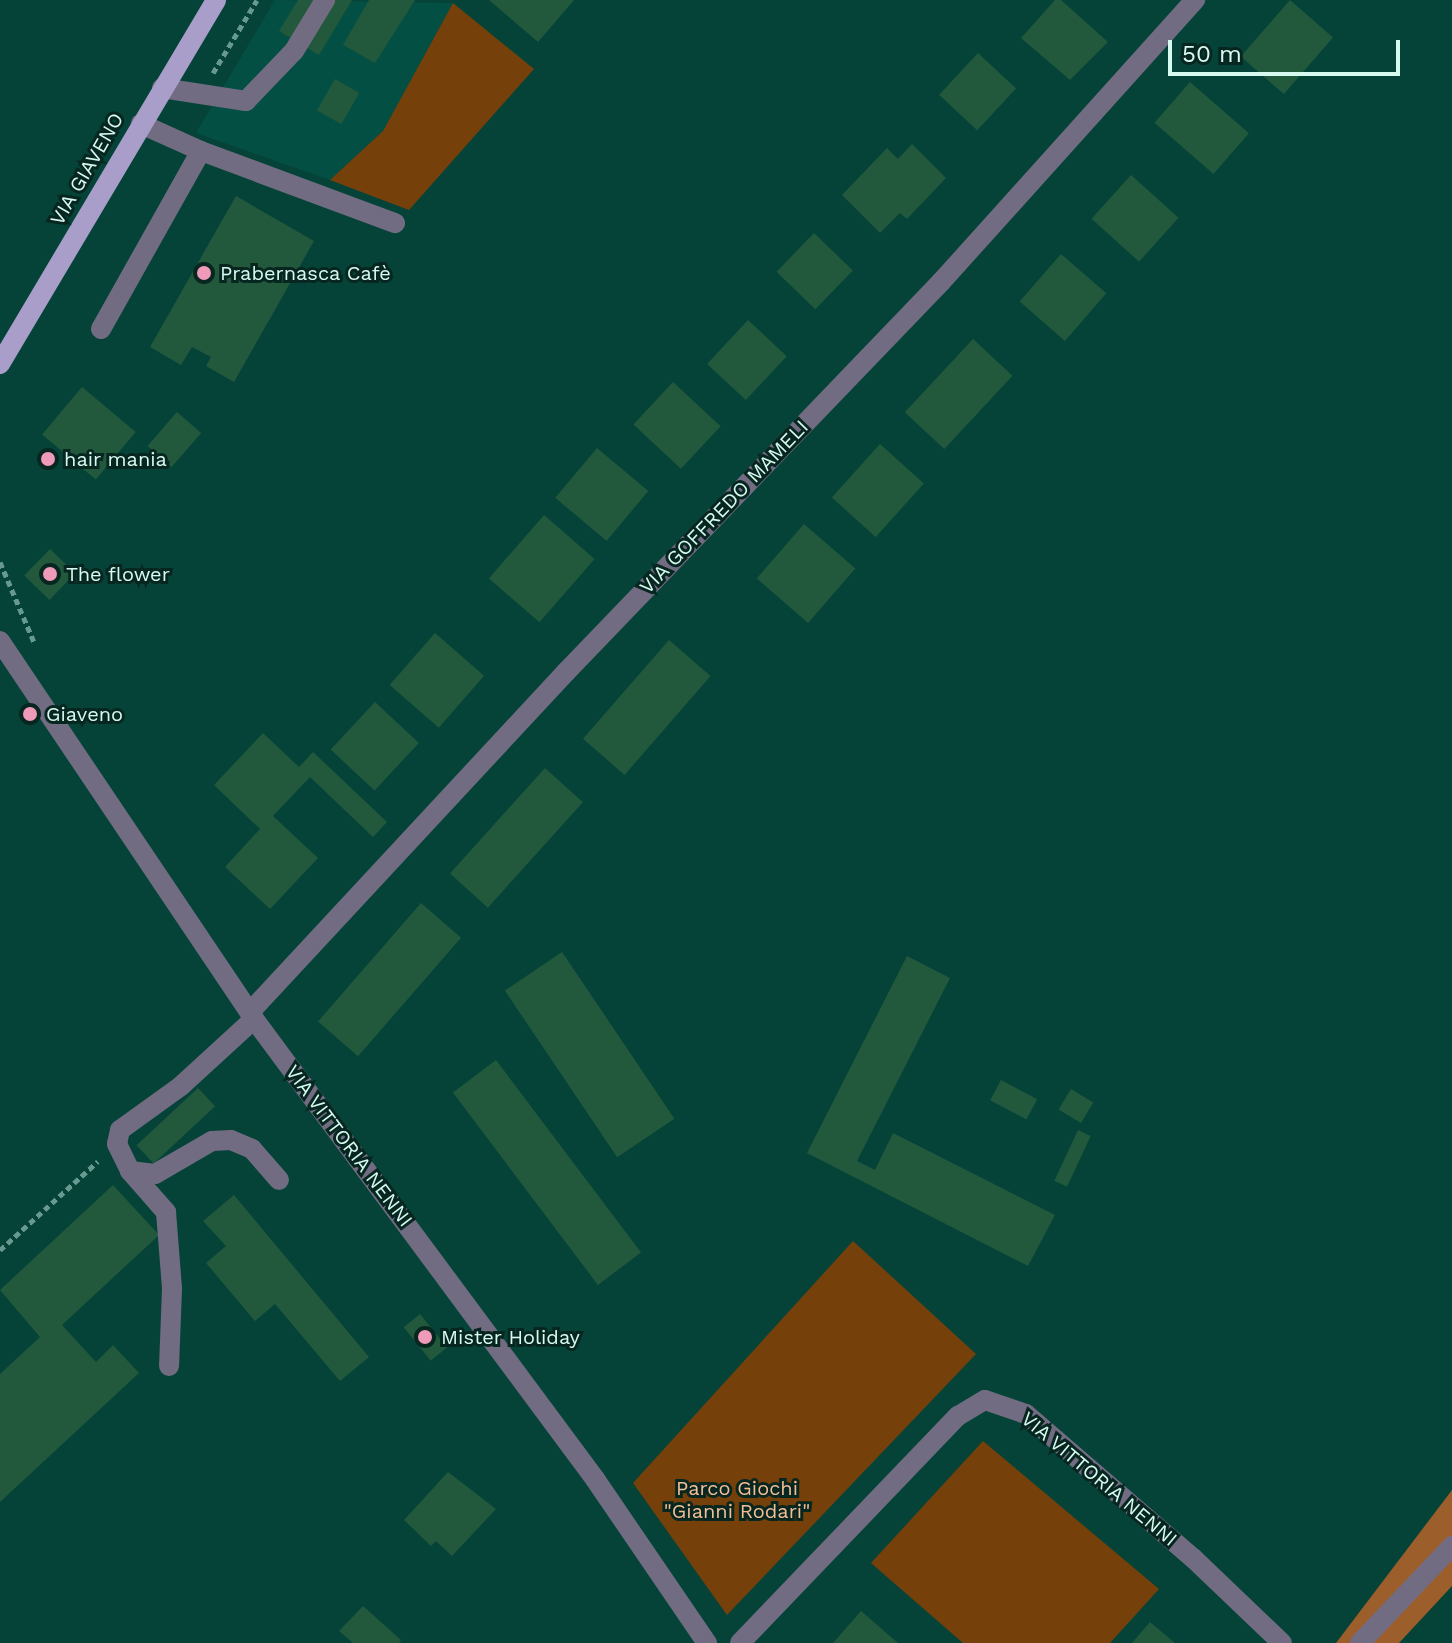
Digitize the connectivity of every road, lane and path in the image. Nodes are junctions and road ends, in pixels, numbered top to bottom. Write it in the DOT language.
graph roads {
  1 [pos="216,0"];
  2 [pos="257,0"];
  3 [pos="325,0"];
  4 [pos="1195,0"];
  5 [pos="162,88"];
  6 [pos="201,94"];
  7 [pos="141,124"];
  8 [pos="201,151"];
  9 [pos="395,223"];
  10 [pos="101,329"];
  11 [pos="0,364"];
  12 [pos="0,641"];
  13 [pos="252,1015"];
  14 [pos="117,1144"];
  15 [pos="130,1171"];
  16 [pos="279,1180"];
  17 [pos="0,1250"];
  18 [pos="169,1366"];
  19 [pos="1452,1546"];
  20 [pos="707,1643"];
  21 [pos="740,1643"];
  22 [pos="1282,1643"];
  23 [pos="1360,1643"];
  1 -- 5 [label="main road, VIA GIAVENO"];
  2 -- 6 [label="path"];
  3 -- 6 [label="street"];
  4 -- 13 [label="street, VIA GOFFREDO MAMELI"];
  5 -- 6 [label="street"];
  5 -- 7 [label="main road, VIA GIAVENO"];
  7 -- 8 [label="street"];
  7 -- 11 [label="main road, VIA GIAVENO"];
  8 -- 9 [label="street"];
  8 -- 10 [label="street"];
  12 -- 13 [label="street, VIA VITTORIA NENNI"];
  13 -- 14 [label="street, VIA GOFFREDO MAMELI"];
  13 -- 20 [label="street, VIA VITTORIA NENNI"];
  14 -- 15 [label="street"];
  14 -- 17 [label="path"];
  15 -- 16 [label="street"];
  15 -- 18 [label="street"];
  19 -- 23 [label="street"];
  21 -- 22 [label="street, VIA VITTORIA NENNI"];
}
